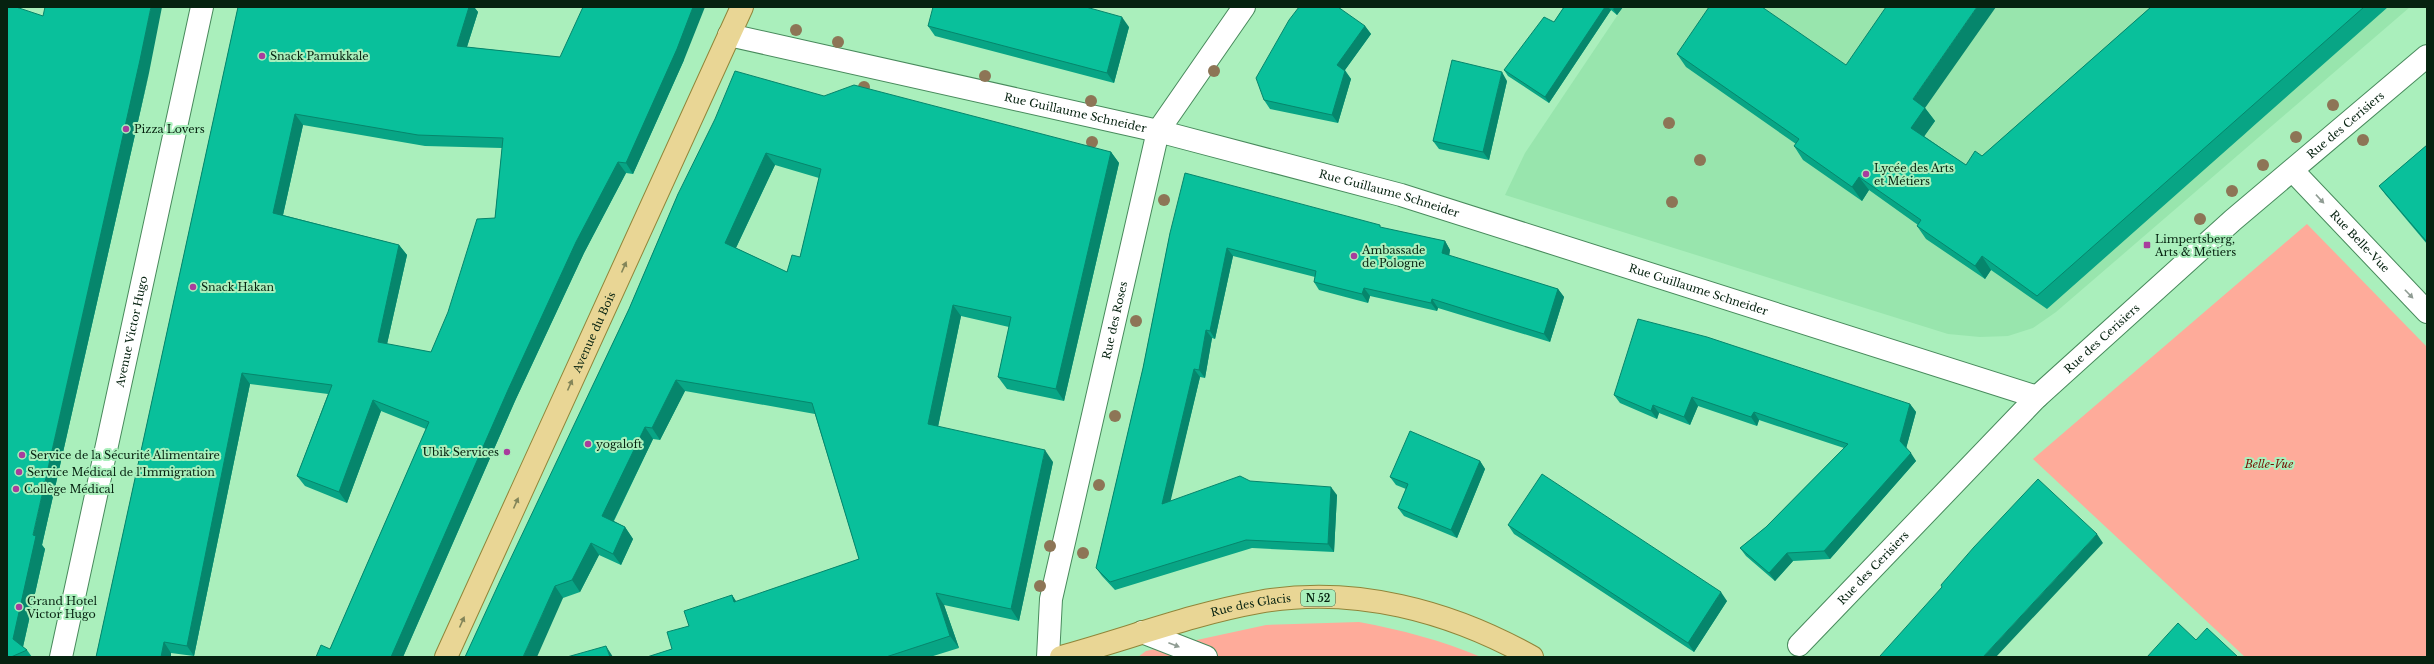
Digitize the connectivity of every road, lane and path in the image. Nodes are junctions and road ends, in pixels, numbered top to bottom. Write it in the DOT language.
graph roads {
  1 [pos="202,7"];
  2 [pos="742,7"];
  3 [pos="1244,7"];
  4 [pos="729,35"];
  5 [pos="2427,56"];
  6 [pos="1158,131"];
  7 [pos="2293,171"];
  8 [pos="2427,312"];
  9 [pos="2037,397"];
  10 [pos="1142,632"];
  11 [pos="1799,645"];
  12 [pos="1100,652"];
  13 [pos="61,657"];
  14 [pos="446,657"];
  15 [pos="1048,657"];
  16 [pos="1061,657"];
  17 [pos="1206,657"];
  18 [pos="1532,657"];
  1 -- 13 [label="street, Avenue Victor Hugo"];
  2 -- 4 [label="main road, Avenue du Bois"];
  3 -- 6 [label="street, Rue des Roses"];
  4 -- 6 [label="street, Rue Guillaume Schneider"];
  14 -- 4 [label="main road, Avenue du Bois, one-way"];
  5 -- 7 [label="street, Rue des Cerisiers"];
  6 -- 9 [label="street, Rue Guillaume Schneider"];
  6 -- 15 [label="street, Rue des Roses"];
  7 -- 8 [label="street, Rue Belle-Vue, one-way"];
  7 -- 9 [label="street, Rue des Cerisiers"];
  9 -- 11 [label="street, Rue des Cerisiers"];
  10 -- 12 [label="main road, Rue des Glacis / N 52"];
  10 -- 17 [label="street, one-way"];
  10 -- 18 [label="main road, Rue des Glacis / N 52"];
  12 -- 16 [label="main road, Rue des Glacis / N 52"];
}
